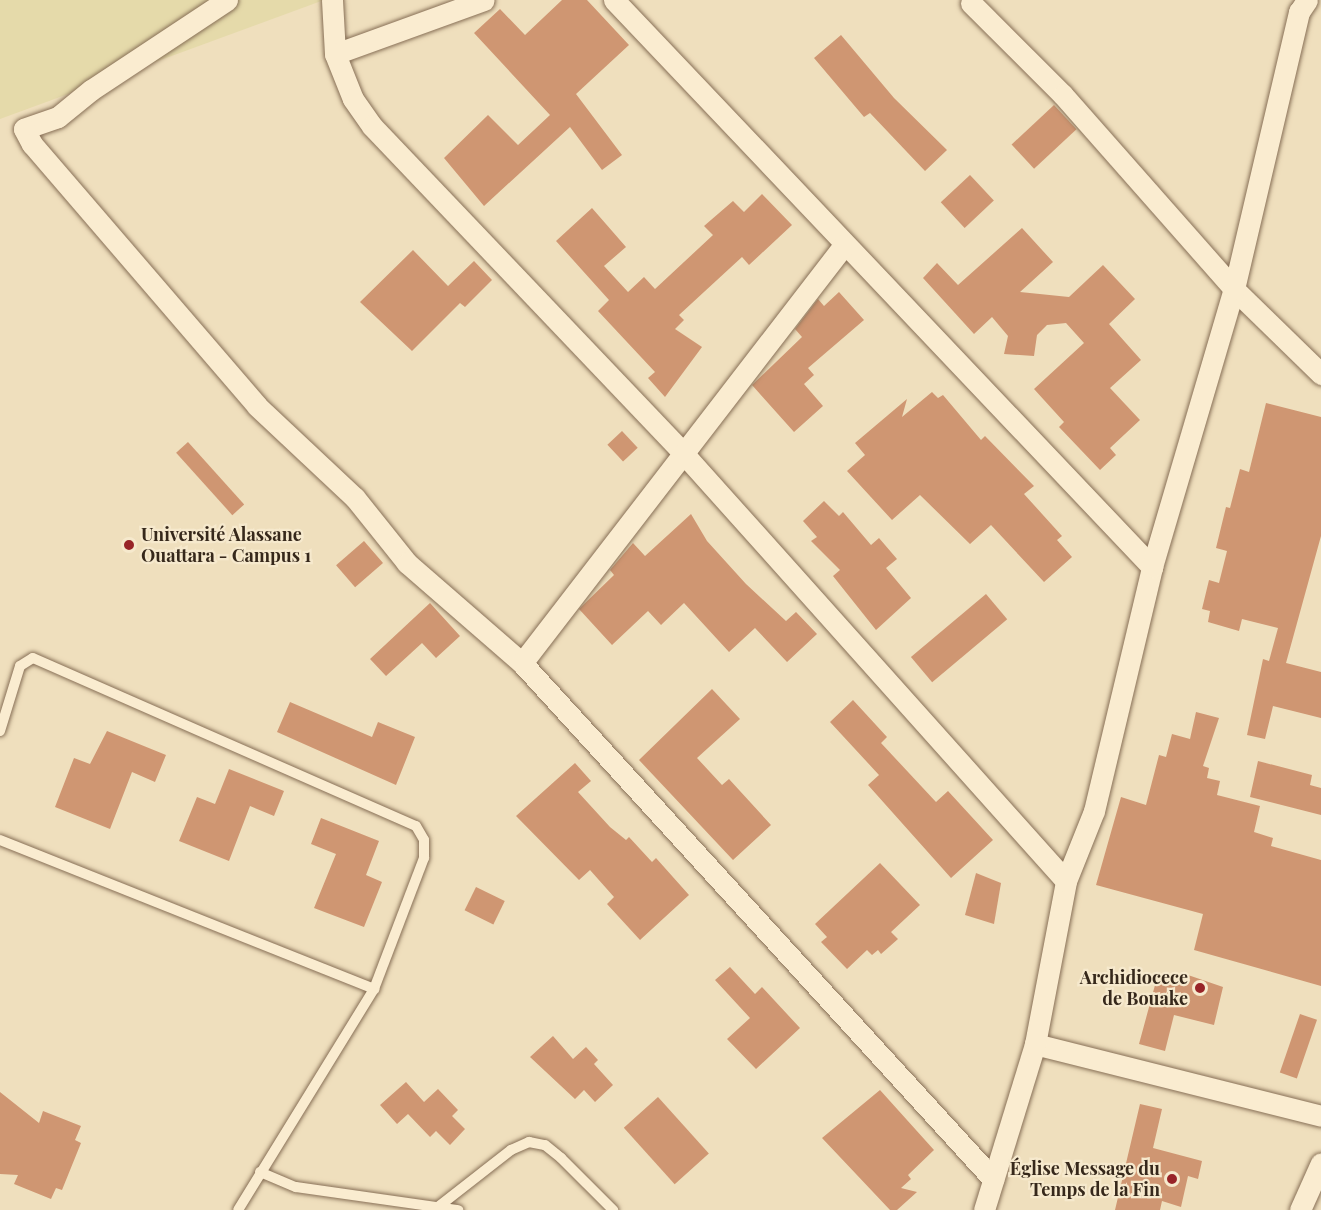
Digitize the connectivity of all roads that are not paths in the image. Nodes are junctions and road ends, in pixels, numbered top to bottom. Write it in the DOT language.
graph roads {
  1 [pos="227,0"];
  2 [pos="332,0"];
  3 [pos="484,0"];
  4 [pos="614,0"];
  5 [pos="1307,0"];
  6 [pos="971,3"];
  7 [pos="335,54"];
  8 [pos="844,245"];
  9 [pos="1234,289"];
  10 [pos="1321,374"];
  11 [pos="683,453"];
  12 [pos="1152,567"];
  13 [pos="522,663"];
  14 [pos="0,731"];
  15 [pos="0,840"];
  16 [pos="1066,881"];
  17 [pos="374,989"];
  18 [pos="1035,1044"];
  19 [pos="1321,1116"];
  20 [pos="1321,1163"];
  21 [pos="260,1172"];
  22 [pos="993,1179"];
  23 [pos="438,1207"];
  24 [pos="238,1210"];
  25 [pos="458,1210"];
  26 [pos="613,1210"];
  27 [pos="984,1210"];
  28 [pos="1300,1210"];
  1 -- 13 [label="street"];
  2 -- 7 [label="street"];
  3 -- 7 [label="street"];
  4 -- 8 [label="street"];
  5 -- 9 [label="street"];
  6 -- 9 [label="street"];
  7 -- 11 [label="street"];
  8 -- 11 [label="street"];
  8 -- 12 [label="street"];
  9 -- 10 [label="street"];
  9 -- 12 [label="street"];
  11 -- 13 [label="street"];
  11 -- 16 [label="street"];
  12 -- 16 [label="street"];
  13 -- 22 [label="street"];
  14 -- 17 [label="lane"];
  15 -- 17 [label="lane"];
  16 -- 18 [label="street"];
  17 -- 21 [label="lane"];
  18 -- 19 [label="street"];
  18 -- 22 [label="street"];
  20 -- 28 [label="street"];
  21 -- 23 [label="lane"];
  21 -- 24 [label="lane"];
  22 -- 27 [label="street"];
  23 -- 25 [label="lane"];
  23 -- 26 [label="lane"];
}
